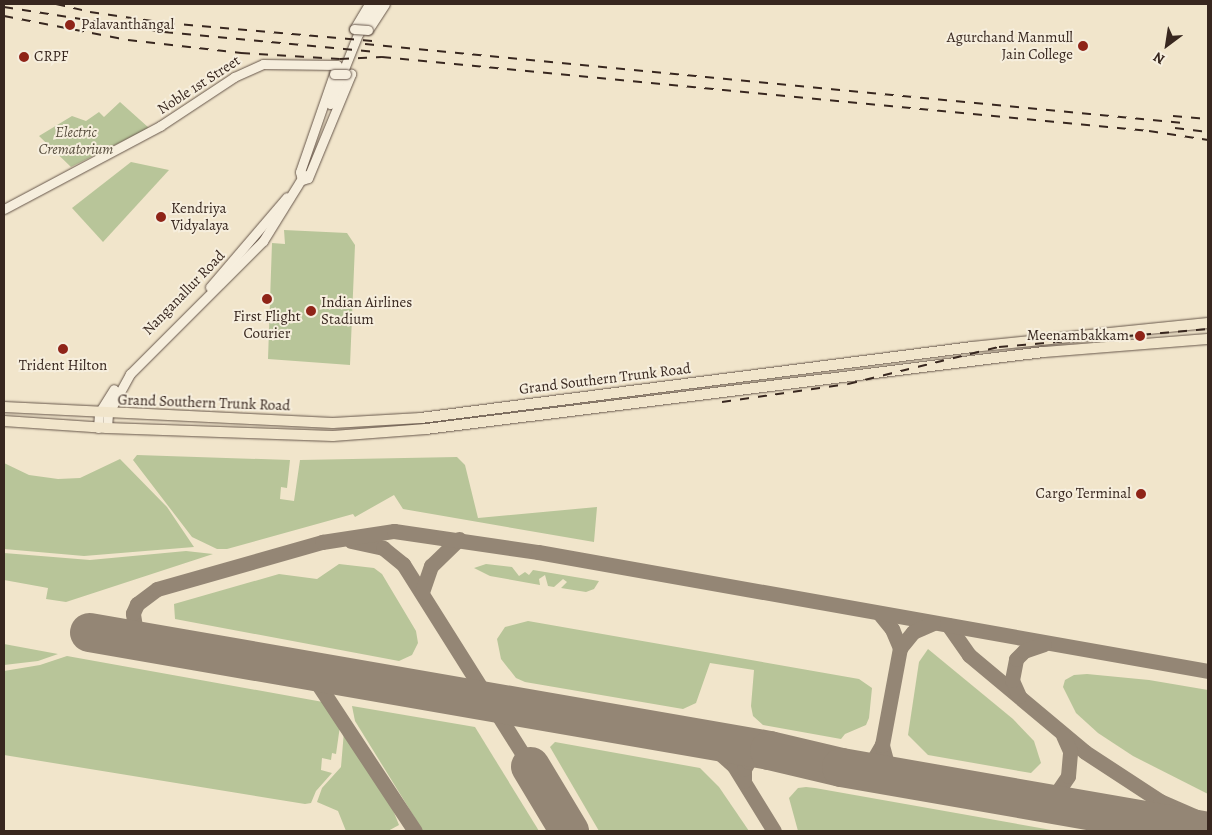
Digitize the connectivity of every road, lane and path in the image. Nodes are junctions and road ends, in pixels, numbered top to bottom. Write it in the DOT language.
graph roads {
  1 [pos="368,4"];
  2 [pos="376,4"];
  3 [pos="385,4"];
  4 [pos="334,74"];
  5 [pos="302,180"];
  6 [pos="4,209"];
  7 [pos="1208,324"];
  8 [pos="1208,339"];
  9 [pos="4,407"];
  10 [pos="104,414"];
  11 [pos="4,421"];
  12 [pos="102,428"];
  1 -- 3 [label="street, bridge"];
  2 -- 5 [label="street, Nanganallur Road"];
  4 -- 5 [label="street"];
  4 -- 5 [label="street, bridge"];
  4 -- 6 [label="street, Noble 1st Street"];
  5 -- 10 [label="street, Nanganallur Road"];
  7 -- 10 [label="main road, Grand Southern Trunk Road"];
  8 -- 12 [label="main road, Grand Southern Trunk Road"];
  9 -- 10 [label="main road, Grand Southern Trunk Road"];
  10 -- 12 [label="street"];
  11 -- 12 [label="main road, Grand Southern Trunk Road"];
}
